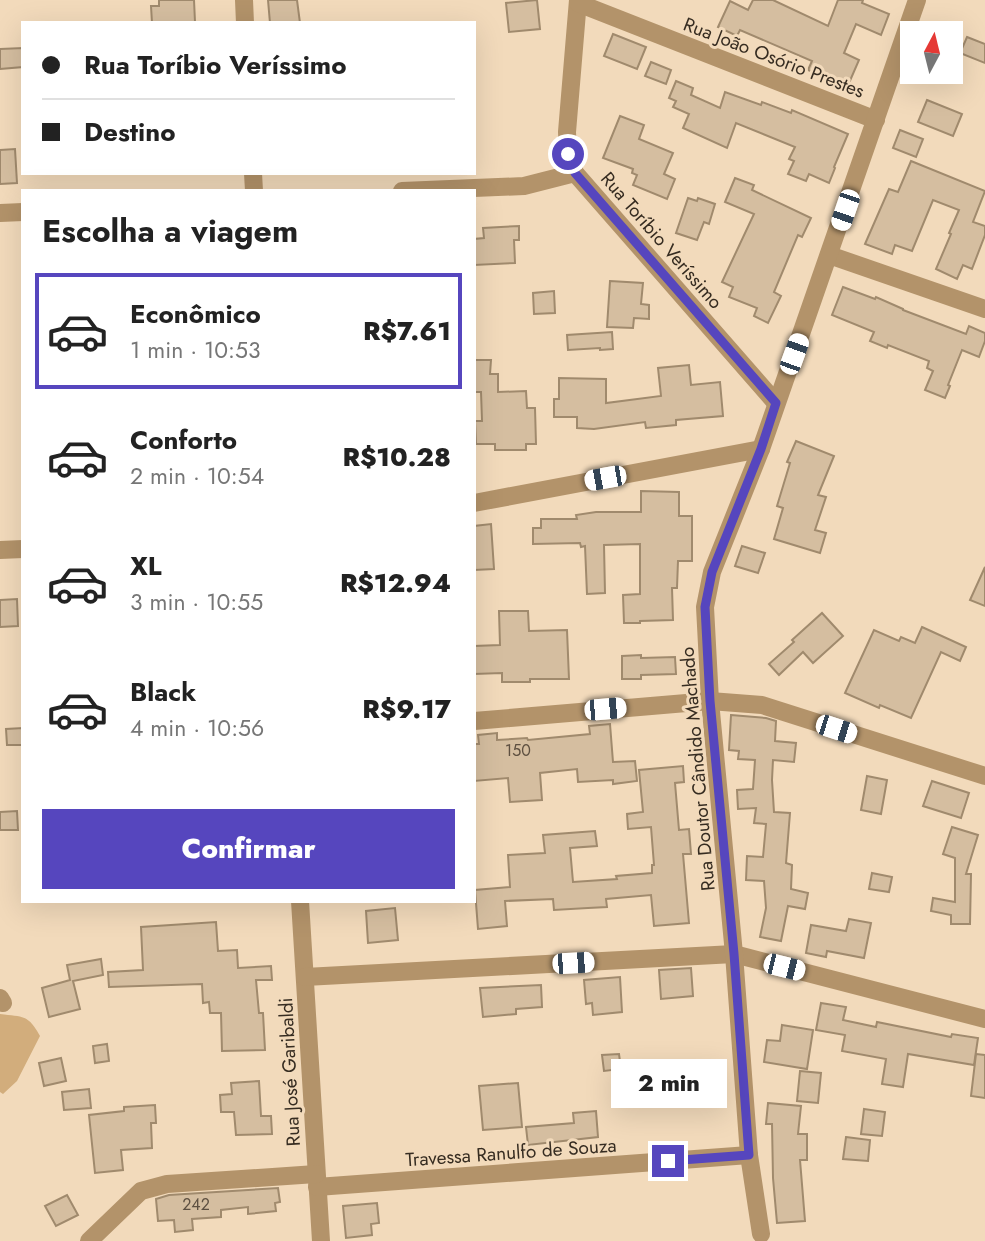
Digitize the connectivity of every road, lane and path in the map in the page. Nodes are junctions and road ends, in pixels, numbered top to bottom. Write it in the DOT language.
graph roads {
  1 [pos="244,0"];
  2 [pos="917,0"];
  3 [pos="578,2"];
  4 [pos="246,21"];
  5 [pos="876,120"];
  6 [pos="575,173"];
  7 [pos="451,189"];
  8 [pos="21,212"];
  9 [pos="0,213"];
  10 [pos="829,255"];
  11 [pos="985,309"];
  12 [pos="776,403"];
  13 [pos="761,449"];
  14 [pos="476,502"];
  15 [pos="21,548"];
  16 [pos="0,550"];
  17 [pos="710,701"];
  18 [pos="476,721"];
  19 [pos="985,776"];
  20 [pos="300,903"];
  21 [pos="734,954"];
  22 [pos="304,977"];
  23 [pos="985,1019"];
  24 [pos="749,1155"];
  25 [pos="316,1180"];
  26 [pos="761,1234"];
  27 [pos="89,1241"];
  28 [pos="320,1241"];
  1 -- 4 [label="street"];
  2 -- 5 [label="street, Rua Doutor Cândido Machado"];
  3 -- 5 [label="street, Rua João Osório Prestes"];
  3 -- 6 [label="street, Rua Toríbio Veríssimo"];
  5 -- 10 [label="street, Rua Doutor Cândido Machado"];
  6 -- 7 [label="street"];
  6 -- 12 [label="street, Rua Toríbio Veríssimo"];
  8 -- 9 [label="street"];
  10 -- 11 [label="street"];
  10 -- 12 [label="street, Rua Doutor Cândido Machado"];
  12 -- 13 [label="street, Rua Doutor Cândido Machado"];
  13 -- 14 [label="street"];
  13 -- 17 [label="street, Rua Doutor Cândido Machado"];
  15 -- 16 [label="street"];
  17 -- 18 [label="street"];
  17 -- 19 [label="street"];
  17 -- 21 [label="street, Rua Doutor Cândido Machado"];
  20 -- 22 [label="street, Rua José Garibaldi"];
  21 -- 22 [label="street"];
  21 -- 23 [label="street"];
  21 -- 24 [label="street, Rua Doutor Cândido Machado"];
  22 -- 25 [label="street, Rua José Garibaldi"];
  24 -- 25 [label="street, Travessa Ranulfo de Souza"];
  24 -- 26 [label="street, Rua Doutor Cândido Machado"];
  25 -- 27 [label="street, Travessa Ranulfo de Souza"];
  25 -- 28 [label="street, Rua José Garibaldi"];
}
